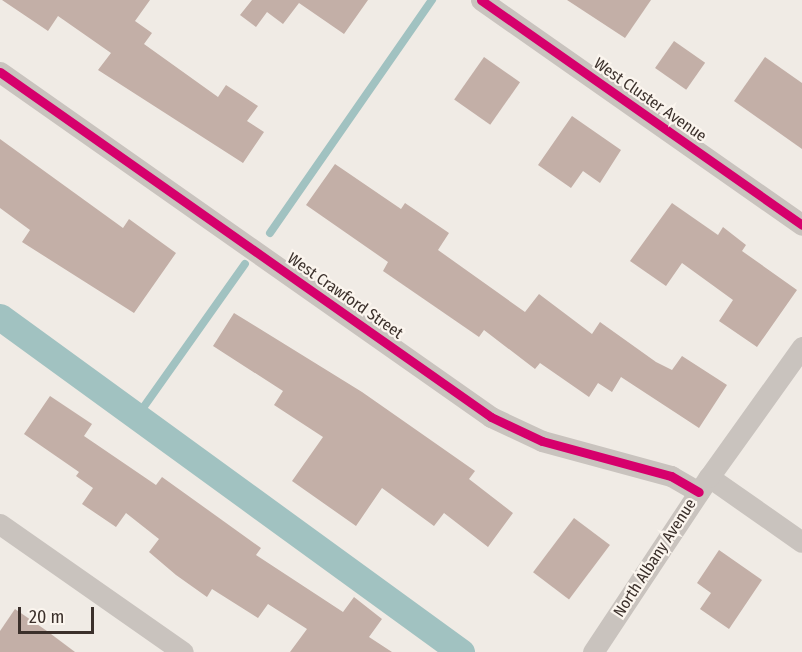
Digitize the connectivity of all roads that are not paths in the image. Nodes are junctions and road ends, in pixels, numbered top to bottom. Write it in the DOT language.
graph roads {
  1 [pos="481,0"];
  2 [pos="0,72"];
  3 [pos="802,225"];
  4 [pos="802,347"];
  5 [pos="704,485"];
  6 [pos="0,524"];
  7 [pos="802,542"];
  8 [pos="183,652"];
  9 [pos="593,652"];
  1 -- 3 [label="street, West Cluster Avenue"];
  2 -- 5 [label="street, West Crawford Street"];
  4 -- 5 [label="street, North Albany Avenue"];
  5 -- 7 [label="street, West Crawford Street"];
  5 -- 9 [label="street, North Albany Avenue"];
  6 -- 8 [label="street"];
}
